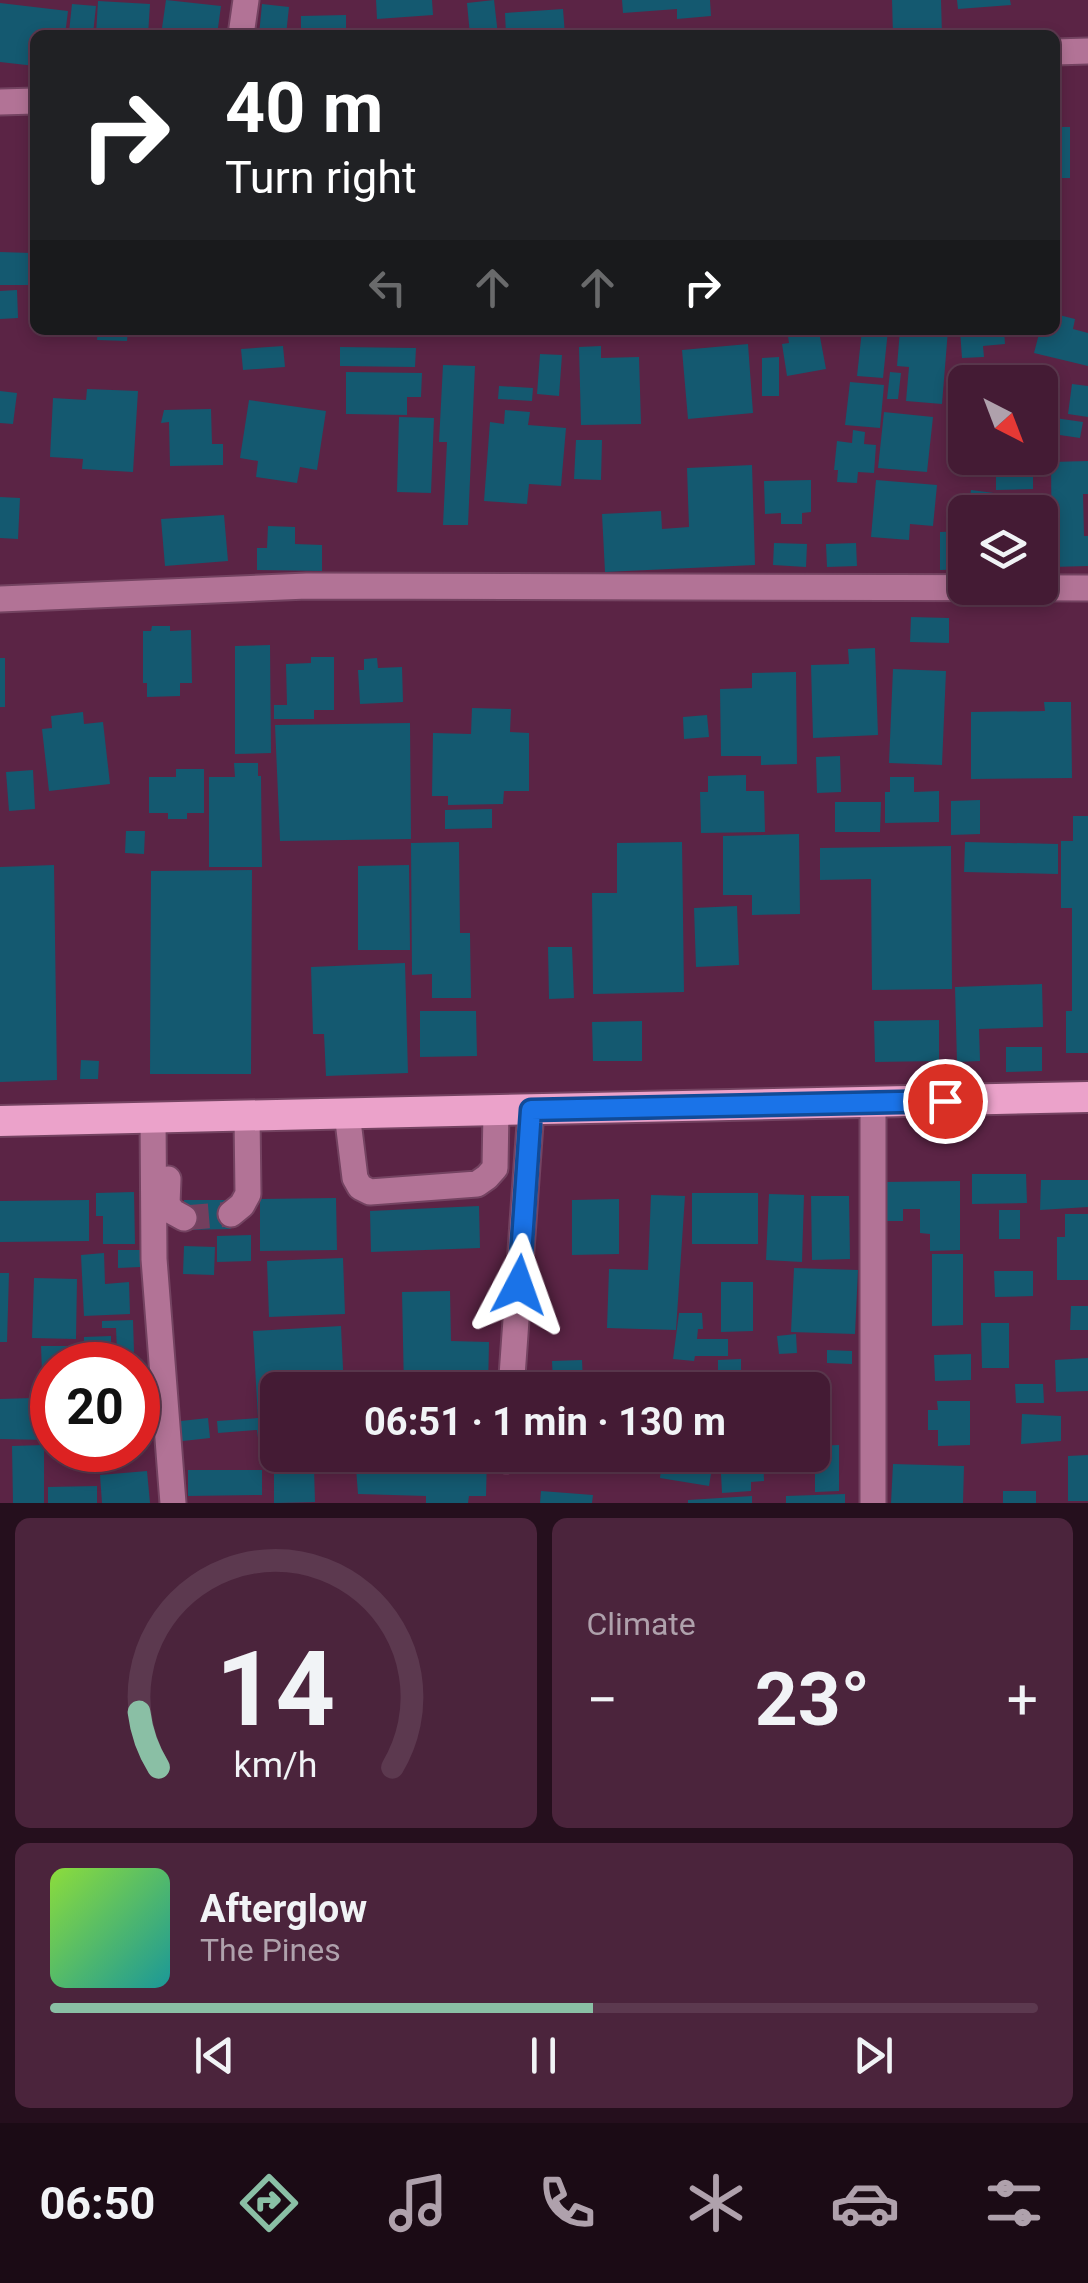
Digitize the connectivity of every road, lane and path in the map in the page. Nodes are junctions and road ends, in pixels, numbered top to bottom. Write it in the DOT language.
graph roads {
  1 [pos="246,0"];
  2 [pos="242,30"];
  3 [pos="1088,51"];
  4 [pos="1060,52"];
  5 [pos="30,101"];
  6 [pos="0,102"];
  7 [pos="1088,588"];
  8 [pos="0,599"];
  9 [pos="1088,1097"];
  10 [pos="874,1102"];
  11 [pos="496,1110"];
  12 [pos="531,1110"];
  13 [pos="347,1113"];
  14 [pos="247,1117"];
  15 [pos="161,1118"];
  16 [pos="0,1121"];
  17 [pos="231,1214"];
  18 [pos="184,1218"];
  19 [pos="512,1372"];
  20 [pos="173,1503"];
  21 [pos="872,1503"];
  1 -- 2 [label="street"];
  3 -- 4 [label="street"];
  5 -- 6 [label="street"];
  7 -- 8 [label="street"];
  9 -- 10 [label="highway"];
  10 -- 12 [label="highway"];
  10 -- 21 [label="street"];
  11 -- 12 [label="highway"];
  11 -- 13 [label="highway"];
  11 -- 13 [label="street"];
  12 -- 19 [label="street"];
  13 -- 14 [label="highway"];
  14 -- 15 [label="highway"];
  14 -- 17 [label="street"];
  15 -- 16 [label="highway"];
  15 -- 18 [label="street"];
  15 -- 20 [label="street"];
}
